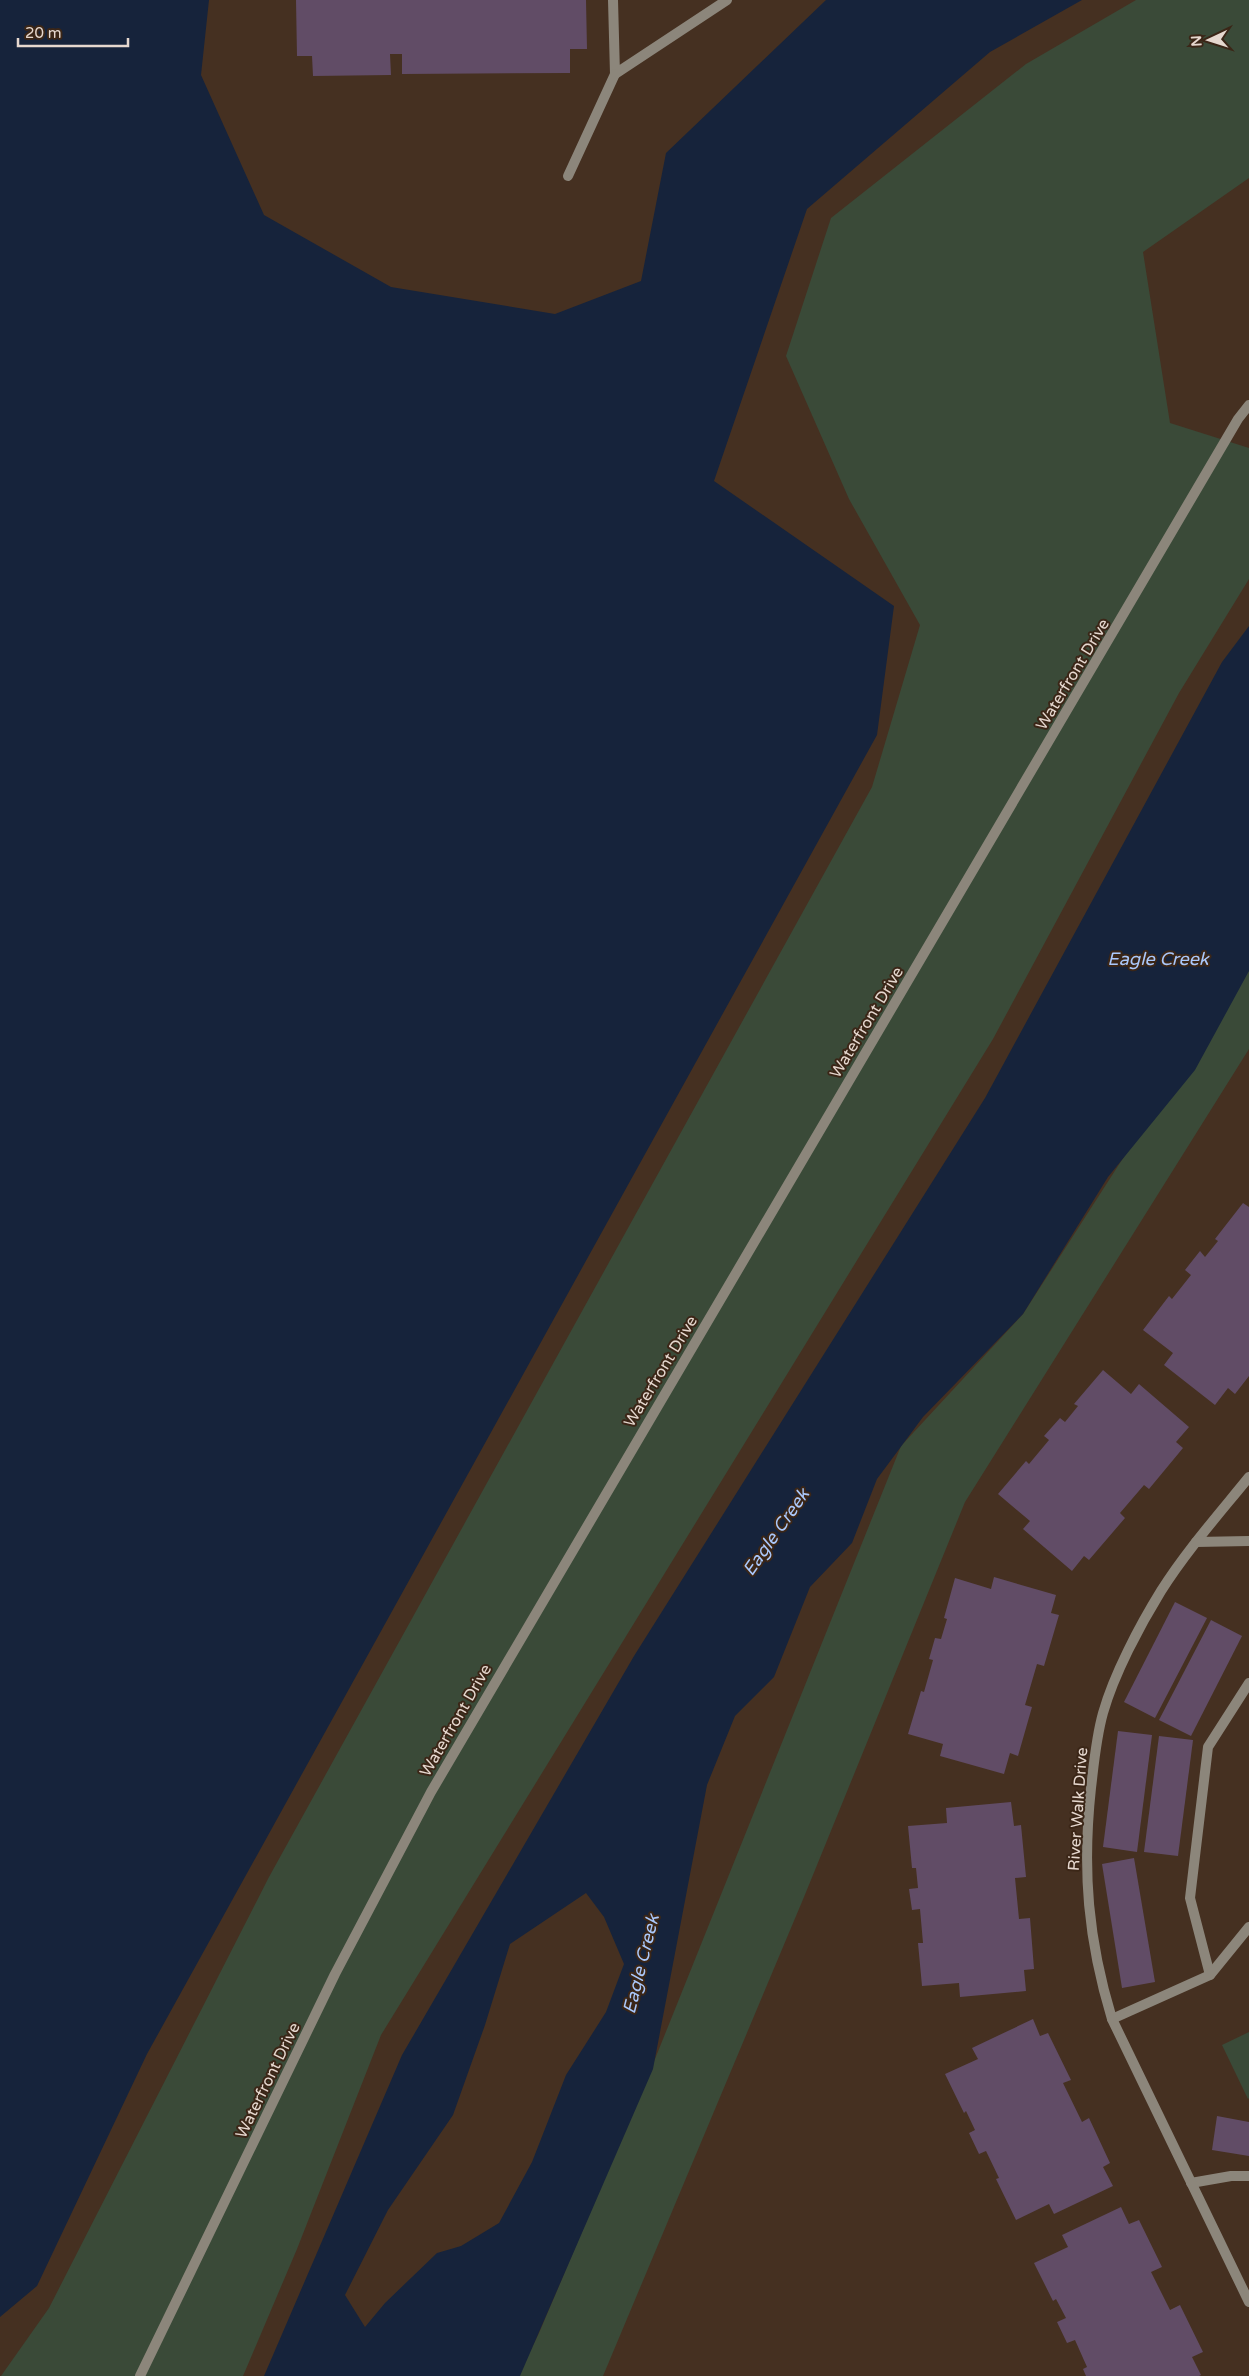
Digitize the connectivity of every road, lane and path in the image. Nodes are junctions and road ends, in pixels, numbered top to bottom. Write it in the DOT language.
graph roads {
  1 [pos="613,0"];
  2 [pos="727,0"];
  3 [pos="616,74"];
  4 [pos="568,176"];
  5 [pos="1249,405"];
  6 [pos="1249,1477"];
  7 [pos="1249,1541"];
  8 [pos="1196,1542"];
  9 [pos="1249,1683"];
  10 [pos="1249,1927"];
  11 [pos="1210,1975"];
  12 [pos="1112,2019"];
  13 [pos="1249,2176"];
  14 [pos="1191,2183"];
  15 [pos="1249,2302"];
  16 [pos="140,2376"];
  1 -- 3 [label="street"];
  2 -- 3 [label="street"];
  3 -- 4 [label="street"];
  5 -- 16 [label="street, Waterfront Drive"];
  6 -- 8 [label="street, River Walk Drive"];
  7 -- 8 [label="street"];
  8 -- 12 [label="street, River Walk Drive"];
  9 -- 11 [label="street"];
  10 -- 11 [label="street"];
  11 -- 12 [label="street"];
  12 -- 14 [label="street, River Walk Drive"];
  13 -- 14 [label="street"];
  14 -- 15 [label="street, River Walk Drive"];
}
